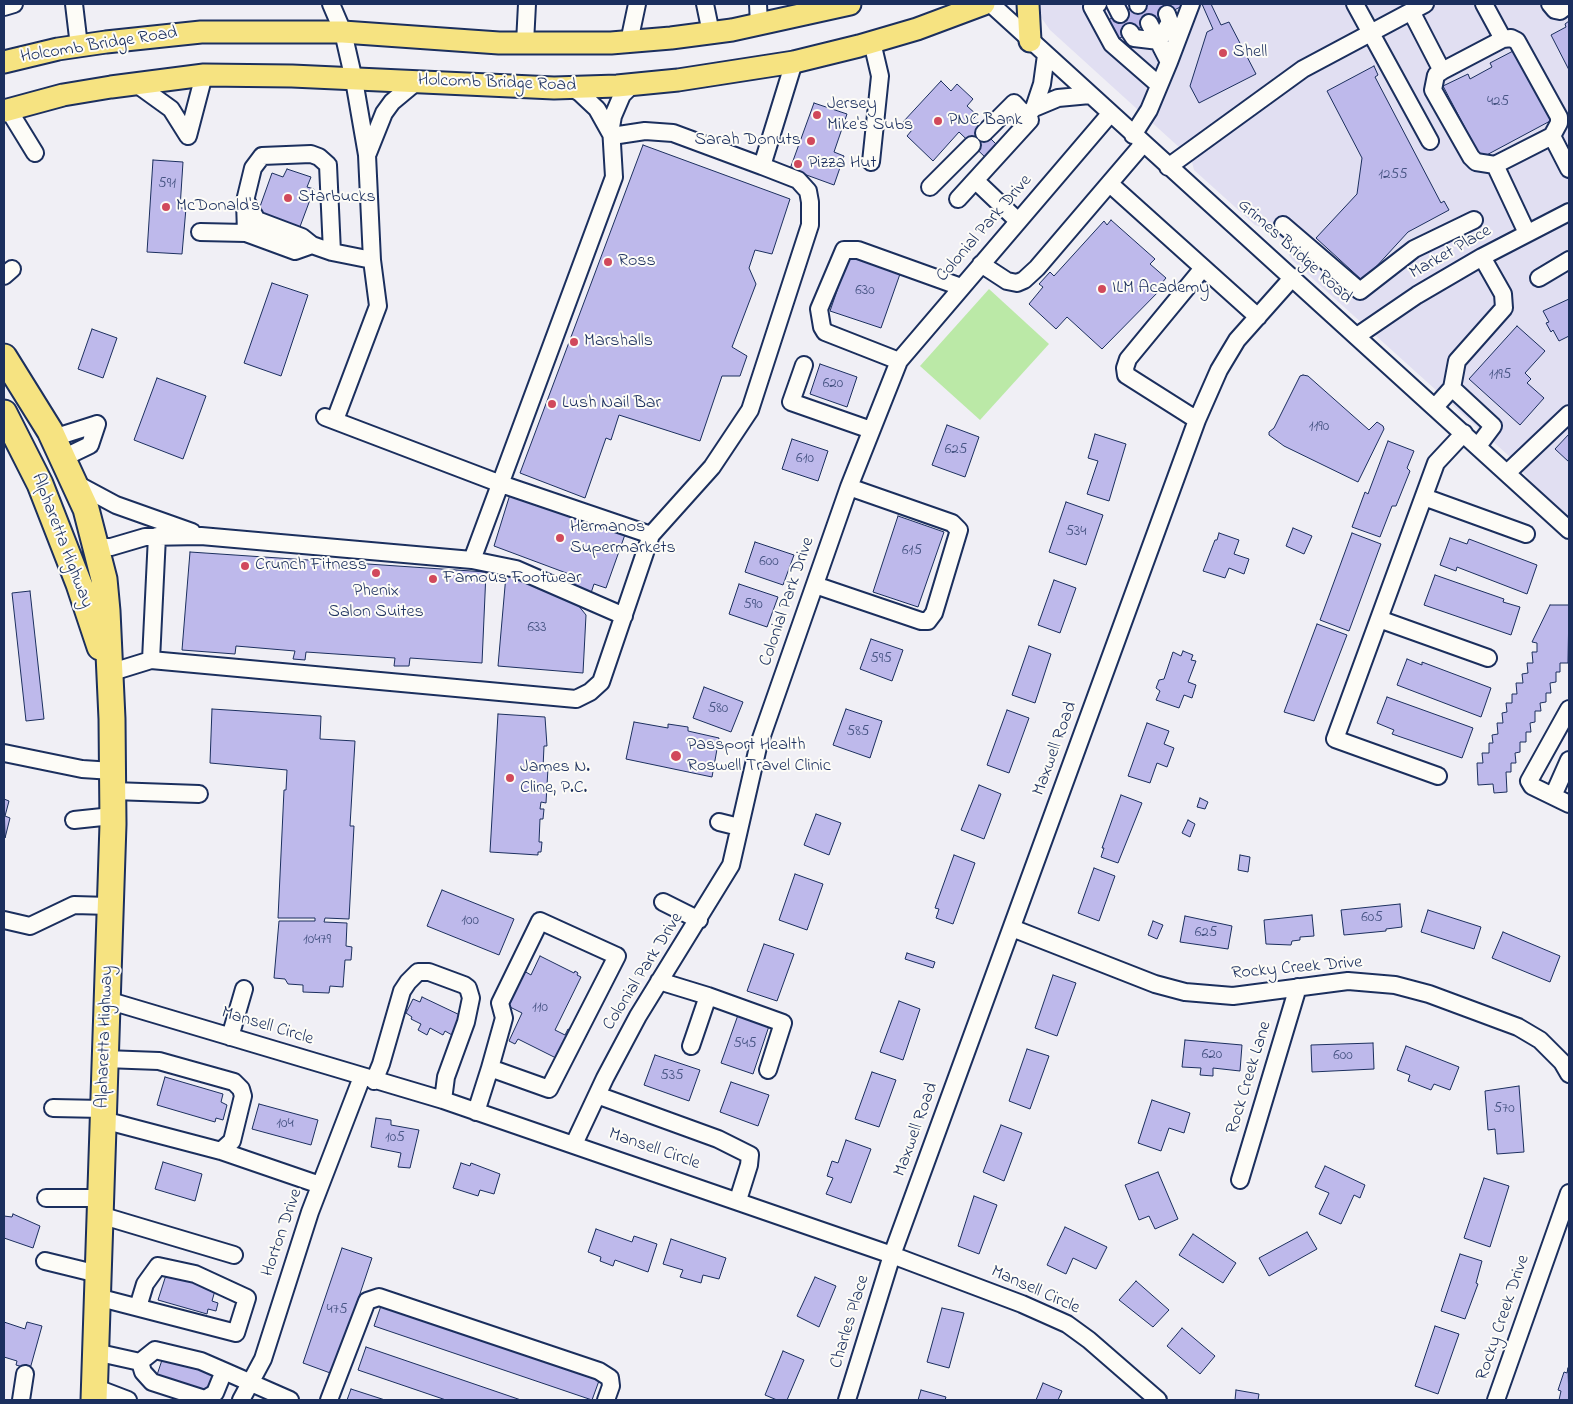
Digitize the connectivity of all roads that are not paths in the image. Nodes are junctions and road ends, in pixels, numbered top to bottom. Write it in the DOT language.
graph roads {
  1 [pos="14,4"];
  2 [pos="74,4"];
  3 [pos="331,4"];
  4 [pos="527,4"];
  5 [pos="637,4"];
  6 [pos="705,4"];
  7 [pos="850,4"];
  8 [pos="984,4"];
  9 [pos="991,4"];
  10 [pos="1028,4"];
  11 [pos="1098,4"];
  12 [pos="1192,4"];
  13 [pos="1355,4"];
  14 [pos="1484,4"];
  15 [pos="1550,4"];
  16 [pos="1569,4"];
  17 [pos="4,6"];
  18 [pos="1418,8"];
  19 [pos="810,9"];
  20 [pos="758,14"];
  21 [pos="1167,14"];
  22 [pos="1148,23"];
  23 [pos="343,32"];
  24 [pos="1130,32"];
  25 [pos="711,33"];
  26 [pos="1370,33"];
  27 [pos="1503,39"];
  28 [pos="1030,41"];
  29 [pos="1159,41"];
  30 [pos="629,42"];
  31 [pos="872,42"];
  32 [pos="525,44"];
  33 [pos="79,46"];
  34 [pos="1046,55"];
  35 [pos="4,62"];
  36 [pos="794,62"];
  37 [pos="1169,62"];
  38 [pos="1442,71"];
  39 [pos="204,75"];
  40 [pos="354,80"];
  41 [pos="416,82"];
  42 [pos="135,83"];
  43 [pos="634,84"];
  44 [pos="1159,86"];
  45 [pos="570,87"];
  46 [pos="1090,95"];
  47 [pos="6,110"];
  48 [pos="1030,112"];
  49 [pos="1110,114"];
  50 [pos="984,133"];
  51 [pos="612,136"];
  52 [pos="1552,136"];
  53 [pos="1138,140"];
  54 [pos="1430,141"];
  55 [pos="972,145"];
  56 [pos="35,153"];
  57 [pos="367,155"];
  58 [pos="871,162"];
  59 [pos="1495,165"];
  60 [pos="762,166"];
  61 [pos="1168,167"];
  62 [pos="1569,169"];
  63 [pos="976,181"];
  64 [pos="1110,184"];
  65 [pos="930,187"];
  66 [pos="958,199"];
  67 [pos="245,201"];
  68 [pos="1569,212"];
  69 [pos="1474,220"];
  70 [pos="1018,221"];
  71 [pos="1283,225"];
  72 [pos="200,232"];
  73 [pos="246,233"];
  74 [pos="1527,233"];
  75 [pos="312,246"];
  76 [pos="332,252"];
  77 [pos="1482,257"];
  78 [pos="372,260"];
  79 [pos="1569,260"];
  80 [pos="981,264"];
  81 [pos="1203,268"];
  82 [pos="1293,277"];
  83 [pos="1539,278"];
  84 [pos="961,287"];
  85 [pos="1258,317"];
  86 [pos="1357,336"];
  87 [pos="4,357"];
  88 [pos="899,361"];
  89 [pos="804,365"];
  90 [pos="1452,388"];
  91 [pos="1435,407"];
  92 [pos="4,413"];
  93 [pos="1569,414"];
  94 [pos="1197,420"];
  95 [pos="871,430"];
  96 [pos="1464,433"];
  97 [pos="1478,446"];
  98 [pos="1507,473"];
  99 [pos="75,483"];
  100 [pos="502,484"];
  101 [pos="849,487"];
  102 [pos="1424,497"];
  103 [pos="53,514"];
  104 [pos="1569,530"];
  105 [pos="1526,534"];
  106 [pos="651,535"];
  107 [pos="157,536"];
  108 [pos="201,536"];
  109 [pos="97,546"];
  110 [pos="472,560"];
  111 [pos="815,585"];
  112 [pos="624,616"];
  113 [pos="1379,618"];
  114 [pos="1488,658"];
  115 [pos="151,660"];
  116 [pos="109,673"];
  117 [pos="1569,709"];
  118 [pos="4,753"];
  119 [pos="1569,760"];
  120 [pos="1438,776"];
  121 [pos="113,781"];
  122 [pos="199,794"];
  123 [pos="1554,796"];
  124 [pos="1569,804"];
  125 [pos="112,816"];
  126 [pos="74,820"];
  127 [pos="719,822"];
  128 [pos="740,827"];
  129 [pos="663,902"];
  130 [pos="110,906"];
  131 [pos="4,920"];
  132 [pos="699,920"];
  133 [pos="1012,928"];
  134 [pos="659,981"];
  135 [pos="1298,987"];
  136 [pos="244,989"];
  137 [pos="708,996"];
  138 [pos="107,1000"];
  139 [pos="230,1037"];
  140 [pos="691,1046"];
  141 [pos="105,1059"];
  142 [pos="490,1068"];
  143 [pos="768,1070"];
  144 [pos="1569,1074"];
  145 [pos="368,1079"];
  146 [pos="597,1095"];
  147 [pos="442,1100"];
  148 [pos="54,1108"];
  149 [pos="476,1112"];
  150 [pos="103,1114"];
  151 [pos="574,1144"];
  152 [pos="222,1151"];
  153 [pos="1240,1180"];
  154 [pos="320,1185"];
  155 [pos="1569,1193"];
  156 [pos="46,1198"];
  157 [pos="738,1200"];
  158 [pos="100,1206"];
  159 [pos="234,1255"];
  160 [pos="892,1255"];
  161 [pos="45,1261"];
  162 [pos="97,1285"];
  163 [pos="138,1307"];
  164 [pos="95,1352"];
  165 [pos="140,1362"];
  166 [pos="224,1371"];
  167 [pos="25,1374"];
  168 [pos="251,1383"];
  169 [pos="94,1394"];
  170 [pos="20,1400"];
  171 [pos="128,1400"];
  172 [pos="241,1400"];
  173 [pos="290,1400"];
  174 [pos="328,1400"];
  175 [pos="606,1400"];
  176 [pos="847,1400"];
  177 [pos="1158,1400"];
  178 [pos="1496,1400"];
  1 -- 17 [label="street"];
  2 -- 33 [label="street"];
  3 -- 23 [label="street"];
  4 -- 32 [label="street"];
  5 -- 30 [label="street"];
  6 -- 25 [label="street"];
  7 -- 19 [label="main road, Holcomb Bridge Road"];
  8 -- 31 [label="main road, Holcomb Bridge Road"];
  9 -- 28 [label="street, Grimes Bridge Road"];
  10 -- 28 [label="main road"];
  11 -- 44 [label="street"];
  12 -- 37 [label="street"];
  13 -- 26 [label="street"];
  14 -- 27 [label="street"];
  15 -- 16 [label="street"];
  18 -- 26 [label="street"];
  18 -- 38 [label="street"];
  19 -- 20 [label="main road, Holcomb Bridge Road"];
  20 -- 25 [label="main road, Holcomb Bridge Road"];
  21 -- 29 [label="street"];
  22 -- 29 [label="street"];
  23 -- 32 [label="main road, Holcomb Bridge Road"];
  23 -- 33 [label="main road, Holcomb Bridge Road"];
  23 -- 40 [label="street"];
  24 -- 29 [label="street"];
  25 -- 30 [label="main road, Holcomb Bridge Road"];
  26 -- 54 [label="street"];
  26 -- 61 [label="street"];
  27 -- 38 [label="street"];
  27 -- 52 [label="street"];
  28 -- 34 [label="street, Grimes Bridge Road"];
  29 -- 37 [label="street"];
  30 -- 32 [label="main road, Holcomb Bridge Road"];
  31 -- 36 [label="main road, Holcomb Bridge Road"];
  31 -- 58 [label="street"];
  33 -- 35 [label="main road, Holcomb Bridge Road"];
  34 -- 46 [label="street, Grimes Bridge Road"];
  34 -- 48 [label="street"];
  36 -- 43 [label="main road, Holcomb Bridge Road"];
  36 -- 60 [label="street"];
  37 -- 44 [label="street"];
  38 -- 59 [label="street"];
  39 -- 40 [label="main road, Holcomb Bridge Road"];
  39 -- 42 [label="main road, Holcomb Bridge Road"];
  39 -- 42 [label="street"];
  40 -- 41 [label="main road, Holcomb Bridge Road"];
  40 -- 57 [label="street"];
  41 -- 45 [label="main road, Holcomb Bridge Road"];
  41 -- 57 [label="street"];
  42 -- 47 [label="main road, Holcomb Bridge Road"];
  43 -- 45 [label="main road, Holcomb Bridge Road"];
  43 -- 51 [label="street"];
  44 -- 53 [label="street"];
  45 -- 51 [label="street"];
  46 -- 48 [label="street"];
  46 -- 49 [label="street, Grimes Bridge Road"];
  47 -- 56 [label="street"];
  48 -- 50 [label="street"];
  48 -- 63 [label="street"];
  49 -- 53 [label="street, Grimes Bridge Road"];
  49 -- 70 [label="street, Colonial Park Drive"];
  51 -- 60 [label="street"];
  51 -- 100 [label="street"];
  52 -- 59 [label="street"];
  52 -- 62 [label="street"];
  53 -- 61 [label="street, Grimes Bridge Road"];
  53 -- 64 [label="street"];
  55 -- 65 [label="street"];
  57 -- 78 [label="street"];
  59 -- 74 [label="street"];
  60 -- 106 [label="street"];
  61 -- 82 [label="street, Grimes Bridge Road"];
  63 -- 66 [label="street"];
  63 -- 70 [label="street"];
  64 -- 80 [label="street"];
  64 -- 81 [label="street"];
  67 -- 73 [label="street"];
  67 -- 75 [label="street"];
  67 -- 76 [label="street"];
  68 -- 74 [label="street, Market Place"];
  69 -- 71 [label="street"];
  70 -- 80 [label="street, Colonial Park Drive"];
  72 -- 73 [label="street"];
  73 -- 75 [label="street"];
  74 -- 77 [label="street, Market Place"];
  75 -- 76 [label="street"];
  76 -- 78 [label="street"];
  77 -- 86 [label="street, Market Place"];
  77 -- 90 [label="street"];
  78 -- 100 [label="street"];
  79 -- 83 [label="street"];
  80 -- 84 [label="street, Colonial Park Drive"];
  81 -- 85 [label="street"];
  81 -- 94 [label="street"];
  82 -- 85 [label="street, Maxwell Road"];
  82 -- 86 [label="street, Grimes Bridge Road"];
  84 -- 88 [label="street, Colonial Park Drive"];
  84 -- 88 [label="street"];
  85 -- 94 [label="street, Maxwell Road"];
  86 -- 91 [label="street, Grimes Bridge Road"];
  87 -- 99 [label="highway, Alpharetta Highway"];
  88 -- 95 [label="street, Colonial Park Drive"];
  89 -- 95 [label="street"];
  90 -- 91 [label="street"];
  90 -- 97 [label="street"];
  91 -- 96 [label="street, Grimes Bridge Road"];
  92 -- 103 [label="highway, Alpharetta Highway"];
  93 -- 98 [label="street"];
  94 -- 133 [label="street, Maxwell Road"];
  95 -- 101 [label="street, Colonial Park Drive"];
  96 -- 97 [label="street, Grimes Bridge Road"];
  96 -- 102 [label="street"];
  97 -- 98 [label="street, Grimes Bridge Road"];
  98 -- 104 [label="street, Grimes Bridge Road"];
  99 -- 108 [label="street"];
  99 -- 109 [label="highway, Alpharetta Highway"];
  100 -- 106 [label="street"];
  100 -- 110 [label="street"];
  101 -- 111 [label="street, Colonial Park Drive"];
  101 -- 111 [label="street"];
  102 -- 105 [label="street"];
  102 -- 113 [label="street"];
  103 -- 109 [label="highway"];
  103 -- 116 [label="highway, Alpharetta Highway"];
  106 -- 112 [label="street"];
  107 -- 108 [label="street"];
  107 -- 109 [label="street"];
  107 -- 115 [label="street"];
  108 -- 110 [label="street"];
  109 -- 116 [label="highway, Alpharetta Highway"];
  110 -- 112 [label="street"];
  111 -- 128 [label="street, Colonial Park Drive"];
  112 -- 115 [label="street"];
  113 -- 114 [label="street"];
  113 -- 120 [label="street"];
  115 -- 116 [label="street"];
  116 -- 121 [label="highway, Alpharetta Highway"];
  117 -- 123 [label="street"];
  118 -- 121 [label="street"];
  119 -- 123 [label="street"];
  121 -- 122 [label="street"];
  121 -- 125 [label="highway, Alpharetta Highway"];
  123 -- 124 [label="street"];
  125 -- 126 [label="street"];
  125 -- 130 [label="highway, Alpharetta Highway"];
  127 -- 128 [label="street"];
  128 -- 132 [label="street, Colonial Park Drive"];
  129 -- 132 [label="street"];
  130 -- 131 [label="street"];
  130 -- 138 [label="highway, Alpharetta Highway"];
  132 -- 134 [label="street, Colonial Park Drive"];
  133 -- 135 [label="street, Rocky Creek Drive"];
  133 -- 160 [label="street, Maxwell Road"];
  134 -- 137 [label="street"];
  134 -- 146 [label="street, Colonial Park Drive"];
  135 -- 144 [label="street, Rocky Creek Drive"];
  135 -- 153 [label="street, Rock Creek Lane"];
  136 -- 139 [label="street"];
  137 -- 140 [label="street"];
  137 -- 143 [label="street"];
  138 -- 139 [label="street, Mansell Circle"];
  138 -- 141 [label="highway, Alpharetta Highway"];
  139 -- 145 [label="street, Mansell Circle"];
  141 -- 150 [label="highway, Alpharetta Highway"];
  141 -- 152 [label="street"];
  142 -- 142 [label="street"];
  142 -- 149 [label="street"];
  145 -- 147 [label="street, Mansell Circle"];
  145 -- 147 [label="street, Horton Drive"];
  145 -- 154 [label="street, Horton Drive"];
  146 -- 151 [label="street, Colonial Park Drive"];
  146 -- 157 [label="street"];
  147 -- 149 [label="street, Mansell Circle"];
  148 -- 150 [label="street"];
  149 -- 151 [label="street, Mansell Circle"];
  150 -- 152 [label="street"];
  150 -- 158 [label="highway, Alpharetta Highway"];
  151 -- 157 [label="street, Mansell Circle"];
  152 -- 154 [label="street"];
  154 -- 168 [label="street, Horton Drive"];
  155 -- 178 [label="street, Rocky Creek Drive"];
  156 -- 158 [label="street"];
  157 -- 160 [label="street, Mansell Circle"];
  158 -- 159 [label="street"];
  158 -- 162 [label="highway, Alpharetta Highway"];
  160 -- 176 [label="street, Charles Place"];
  160 -- 177 [label="street, Mansell Circle"];
  161 -- 162 [label="street"];
  162 -- 163 [label="street"];
  162 -- 164 [label="highway, Alpharetta Highway"];
  163 -- 163 [label="street"];
  164 -- 165 [label="street"];
  164 -- 169 [label="highway, Alpharetta Highway"];
  165 -- 166 [label="street"];
  165 -- 166 [label="street"];
  166 -- 168 [label="street"];
  167 -- 170 [label="street"];
  168 -- 172 [label="street, Horton Drive"];
  168 -- 173 [label="street"];
  169 -- 171 [label="street"];
  174 -- 175 [label="street"];
}
